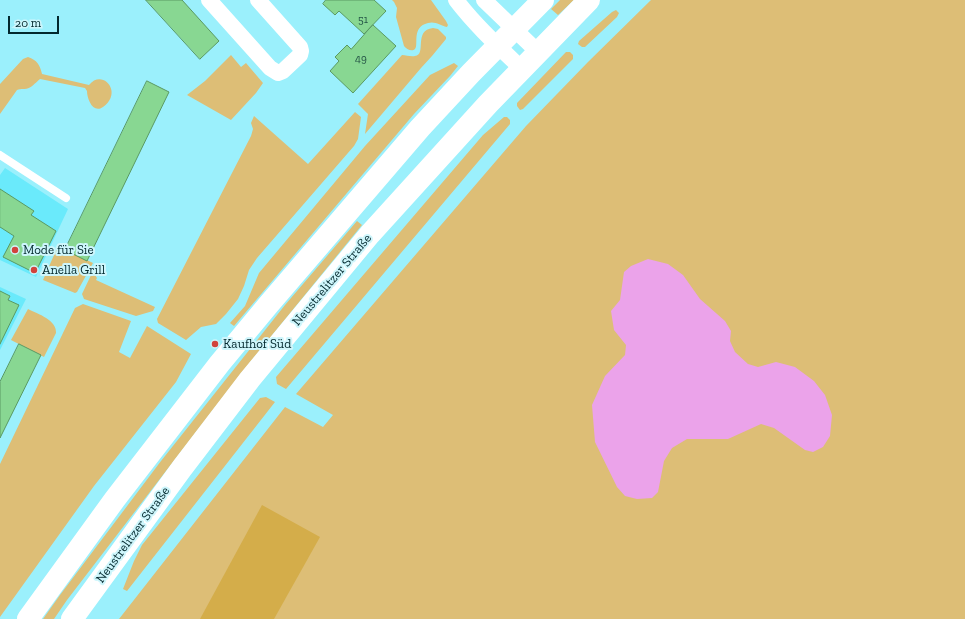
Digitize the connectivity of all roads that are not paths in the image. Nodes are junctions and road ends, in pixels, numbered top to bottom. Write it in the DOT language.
graph roads {
  1 [pos="209,0"];
  2 [pos="258,0"];
  3 [pos="456,0"];
  4 [pos="484,0"];
  5 [pos="543,0"];
  6 [pos="589,0"];
  7 [pos="514,29"];
  8 [pos="498,46"];
  9 [pos="538,52"];
  10 [pos="522,69"];
  11 [pos="0,155"];
  12 [pos="66,198"];
  13 [pos="28,619"];
  14 [pos="72,619"];
  1 -- 2 [label="street"];
  3 -- 8 [label="street"];
  4 -- 7 [label="street"];
  5 -- 7 [label="main road"];
  6 -- 9 [label="main road, Neustrelitzer Straße"];
  7 -- 8 [label="main road"];
  7 -- 9 [label="street"];
  8 -- 10 [label="street"];
  8 -- 13 [label="main road"];
  9 -- 10 [label="main road, Neustrelitzer Straße"];
  10 -- 14 [label="main road, Neustrelitzer Straße"];
  11 -- 12 [label="lane"];
}
